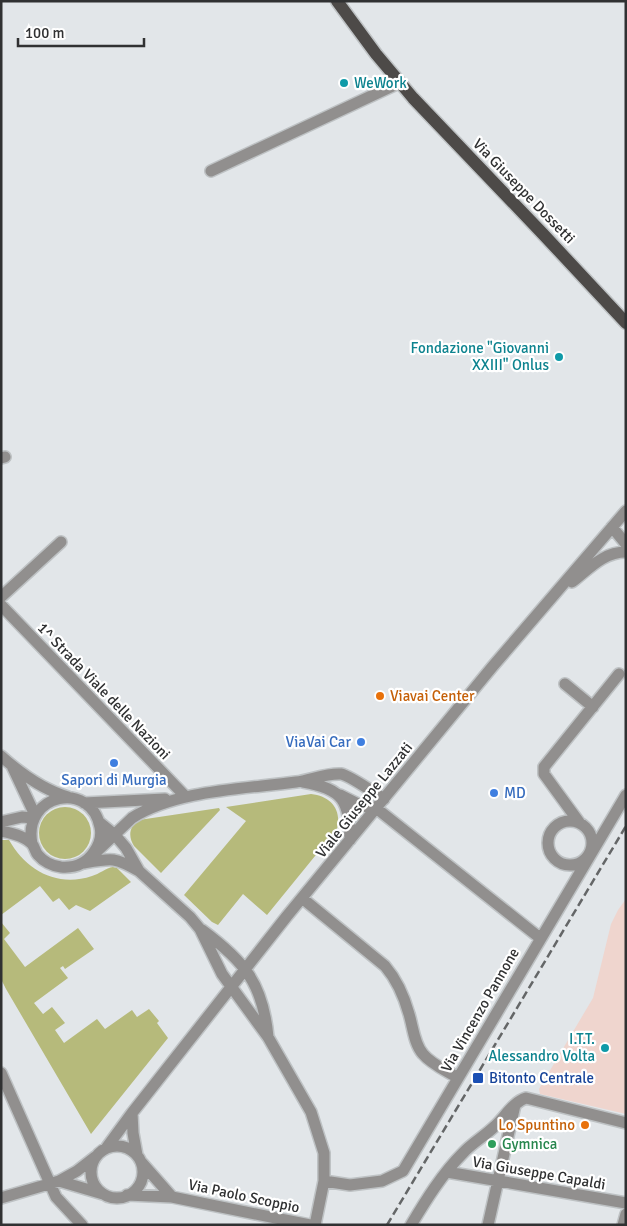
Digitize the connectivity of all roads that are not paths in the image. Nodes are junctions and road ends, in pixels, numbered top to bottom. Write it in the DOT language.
graph roads {
  1 [pos="337,1"];
  2 [pos="399,83"];
  3 [pos="211,171"];
  4 [pos="626,323"];
  5 [pos="626,511"];
  6 [pos="612,527"];
  7 [pos="626,531"];
  8 [pos="61,542"];
  9 [pos="626,544"];
  10 [pos="626,552"];
  11 [pos="1,597"];
  12 [pos="551,599"];
  13 [pos="1,605"];
  14 [pos="619,674"];
  15 [pos="565,684"];
  16 [pos="593,706"];
  17 [pos="1,756"];
  18 [pos="11,765"];
  19 [pos="299,782"];
  20 [pos="340,795"];
  21 [pos="626,795"];
  22 [pos="69,798"];
  23 [pos="181,798"];
  24 [pos="384,799"];
  25 [pos="84,803"];
  26 [pos="376,808"];
  27 [pos="34,817"];
  28 [pos="1,822"];
  29 [pos="99,822"];
  30 [pos="579,822"];
  31 [pos="1,831"];
  32 [pos="115,835"];
  33 [pos="350,840"];
  34 [pos="32,844"];
  35 [pos="590,853"];
  36 [pos="92,856"];
  37 [pos="81,864"];
  38 [pos="139,871"];
  39 [pos="302,898"];
  40 [pos="200,930"];
  41 [pos="540,938"];
  42 [pos="244,969"];
  43 [pos="231,987"];
  44 [pos="268,1037"];
  45 [pos="1,1074"];
  46 [pos="458,1078"];
  47 [pos="521,1101"];
  48 [pos="132,1113"];
  49 [pos="626,1123"];
  50 [pos="495,1126"];
  51 [pos="508,1140"];
  52 [pos="107,1148"];
  53 [pos="95,1157"];
  54 [pos="139,1159"];
  55 [pos="447,1172"];
  56 [pos="324,1181"];
  57 [pos="498,1181"];
  58 [pos="54,1182"];
  59 [pos="104,1194"];
  60 [pos="127,1195"];
  61 [pos="172,1196"];
  62 [pos="1,1198"];
  63 [pos="626,1203"];
  64 [pos="626,1214"];
  65 [pos="82,1225"];
  66 [pos="310,1225"];
  67 [pos="411,1225"];
  68 [pos="488,1225"];
  69 [pos="623,1225"];
  1 -- 2 [label="main road, Via Giuseppe Dossetti"];
  2 -- 3 [label="street"];
  2 -- 4 [label="main road, Via Giuseppe Dossetti"];
  5 -- 6 [label="street, Viale Giuseppe Lazzati"];
  6 -- 7 [label="street"];
  6 -- 9 [label="street"];
  6 -- 12 [label="street, Viale Giuseppe Lazzati"];
  8 -- 11 [label="street"];
  10 -- 12 [label="street"];
  12 -- 24 [label="street, Viale Giuseppe Lazzati"];
  13 -- 23 [label="street, 1^ Strada Viale delle Nazioni"];
  14 -- 16 [label="street"];
  15 -- 16 [label="street"];
  16 -- 30 [label="street"];
  17 -- 18 [label="street"];
  18 -- 22 [label="street"];
  18 -- 27 [label="street"];
  19 -- 20 [label="street"];
  19 -- 23 [label="street"];
  19 -- 24 [label="street"];
  20 -- 26 [label="street"];
  20 -- 33 [label="street"];
  21 -- 35 [label="street, Via Vincenzo Pannone"];
  22 -- 25 [label="street"];
  22 -- 27 [label="street"];
  23 -- 25 [label="street"];
  23 -- 32 [label="street"];
  24 -- 26 [label="street, Viale Giuseppe Lazzati"];
  25 -- 29 [label="street"];
  26 -- 33 [label="street, Viale Giuseppe Lazzati"];
  26 -- 41 [label="street"];
  27 -- 28 [label="street"];
  27 -- 34 [label="street"];
  29 -- 32 [label="street"];
  29 -- 36 [label="street"];
  30 -- 35 [label="street"];
  30 -- 35 [label="street"];
  31 -- 34 [label="street"];
  32 -- 36 [label="street"];
  32 -- 38 [label="street"];
  33 -- 39 [label="street, Viale Giuseppe Lazzati"];
  34 -- 37 [label="street"];
  35 -- 41 [label="street, Via Vincenzo Pannone"];
  36 -- 37 [label="street"];
  37 -- 38 [label="street"];
  38 -- 40 [label="street"];
  39 -- 42 [label="street, Viale Giuseppe Lazzati"];
  39 -- 46 [label="street"];
  40 -- 42 [label="street"];
  40 -- 43 [label="street"];
  41 -- 46 [label="street, Via Vincenzo Pannone"];
  42 -- 43 [label="street, Viale Giuseppe Lazzati"];
  42 -- 44 [label="street"];
  43 -- 44 [label="street"];
  43 -- 48 [label="street, Viale Giuseppe Lazzati"];
  44 -- 56 [label="street"];
  45 -- 58 [label="street"];
  46 -- 56 [label="street, Via Vincenzo Pannone"];
  47 -- 49 [label="street"];
  47 -- 50 [label="street"];
  47 -- 51 [label="street"];
  48 -- 52 [label="street, Viale Giuseppe Lazzati"];
  48 -- 54 [label="street"];
  50 -- 51 [label="street"];
  50 -- 55 [label="street"];
  51 -- 57 [label="street"];
  52 -- 53 [label="street"];
  52 -- 54 [label="street"];
  53 -- 58 [label="street"];
  53 -- 59 [label="street"];
  54 -- 60 [label="street"];
  54 -- 61 [label="street, Via Paolo Scoppio"];
  55 -- 57 [label="street, Via Giuseppe Capaldi"];
  55 -- 67 [label="street"];
  56 -- 66 [label="street"];
  57 -- 63 [label="street, Via Giuseppe Capaldi"];
  57 -- 68 [label="street"];
  58 -- 59 [label="street"];
  58 -- 62 [label="street"];
  58 -- 65 [label="street"];
  59 -- 60 [label="street"];
  60 -- 61 [label="street, Via Paolo Scoppio"];
  61 -- 66 [label="street, Via Paolo Scoppio"];
  64 -- 69 [label="street"];
}
